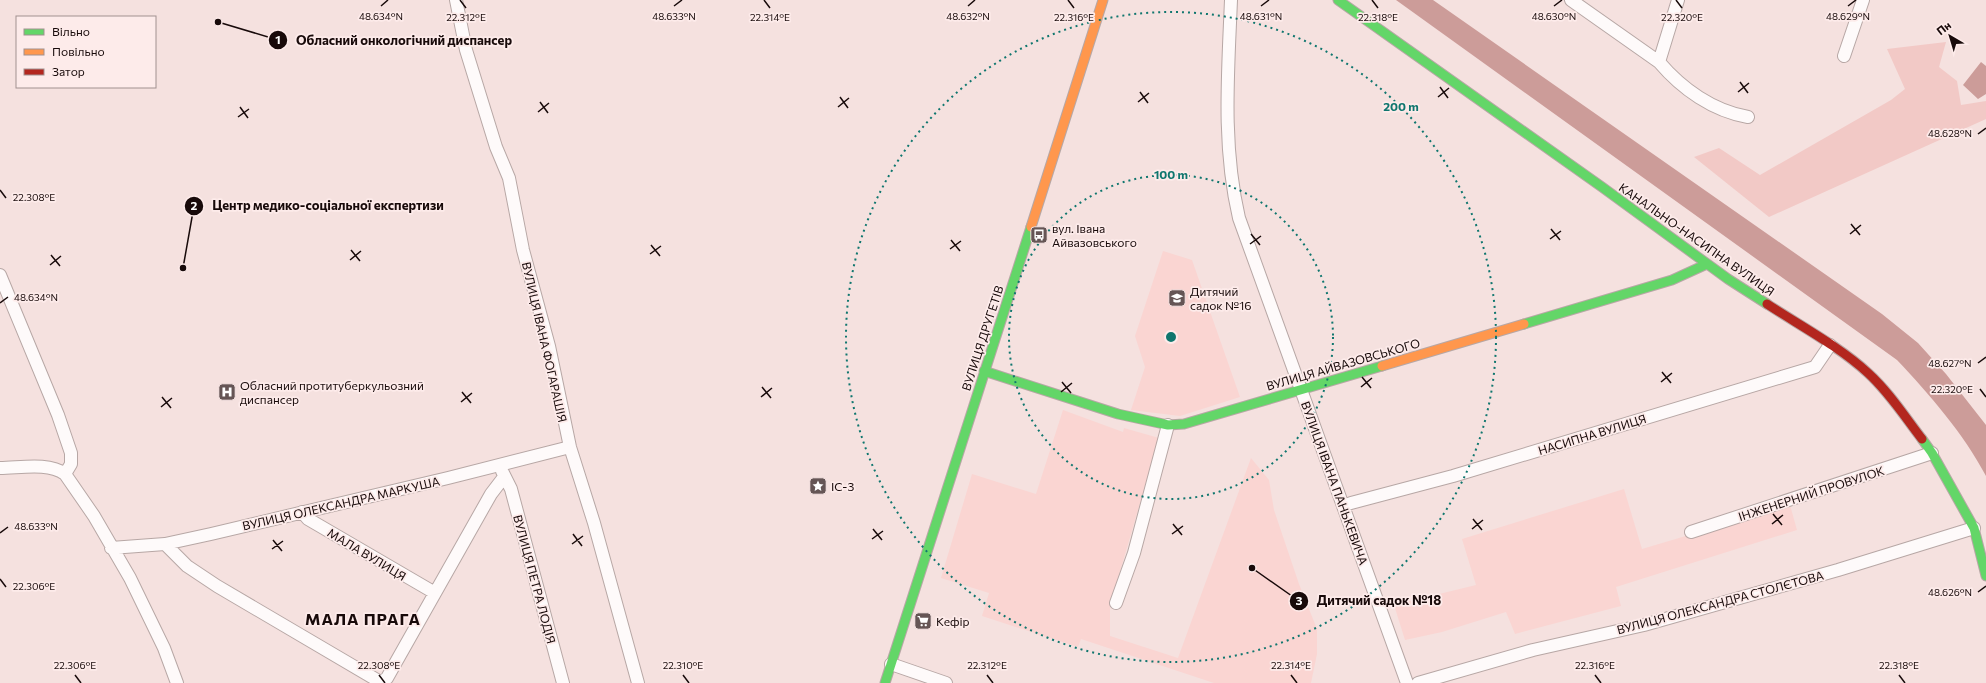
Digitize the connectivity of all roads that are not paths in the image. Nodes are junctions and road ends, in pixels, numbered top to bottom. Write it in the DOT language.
graph roads {
  1 [pos="456,0"];
  2 [pos="1103,0"];
  3 [pos="1232,0"];
  4 [pos="1338,0"];
  5 [pos="1571,0"];
  6 [pos="1678,0"];
  7 [pos="1863,0"];
  8 [pos="1844,56"];
  9 [pos="1659,62"];
  10 [pos="1748,118"];
  11 [pos="1707,264"];
  12 [pos="0,275"];
  13 [pos="1830,345"];
  14 [pos="984,371"];
  15 [pos="1301,389"];
  16 [pos="1168,425"];
  17 [pos="570,447"];
  18 [pos="1932,453"];
  19 [pos="501,465"];
  20 [pos="0,468"];
  21 [pos="65,474"];
  22 [pos="504,477"];
  23 [pos="1343,506"];
  24 [pos="302,512"];
  25 [pos="1974,528"];
  26 [pos="1692,532"];
  27 [pos="165,544"];
  28 [pos="111,548"];
  29 [pos="1986,576"];
  30 [pos="435,593"];
  31 [pos="1116,603"];
  32 [pos="891,664"];
  33 [pos="381,682"];
  34 [pos="177,683"];
  35 [pos="563,683"];
  36 [pos="638,683"];
  37 [pos="885,683"];
  38 [pos="946,683"];
  39 [pos="1407,683"];
  40 [pos="1418,683"];
  1 -- 17 [label="street, ВУЛИЦЯ ІВАНА ФОГАРАШІЯ"];
  2 -- 14 [label="street, ВУЛИЦЯ ДРУГЕТІВ"];
  3 -- 15 [label="street, ВУЛИЦЯ ІВАНА ПАНЬКЕВИЧА"];
  4 -- 11 [label="street, КАНАЛЬНО-НАСИПНА ВУЛИЦЯ"];
  5 -- 9 [label="street"];
  6 -- 9 [label="street"];
  7 -- 8 [label="street"];
  9 -- 10 [label="street"];
  11 -- 13 [label="street, КАНАЛЬНО-НАСИПНА ВУЛИЦЯ"];
  11 -- 15 [label="street, ВУЛИЦЯ АЙВАЗОВСЬКОГО"];
  12 -- 21 [label="street"];
  13 -- 18 [label="street, КАНАЛЬНО-НАСИПНА ВУЛИЦЯ"];
  13 -- 23 [label="street, НАСИПНА ВУЛИЦЯ"];
  14 -- 16 [label="street, ВУЛИЦЯ АЙВАЗОВСЬКОГО"];
  14 -- 32 [label="street, ВУЛИЦЯ ДРУГЕТІВ"];
  15 -- 16 [label="street, ВУЛИЦЯ АЙВАЗОВСЬКОГО"];
  15 -- 23 [label="street, ВУЛИЦЯ ІВАНА ПАНЬКЕВИЧА"];
  16 -- 31 [label="street"];
  17 -- 19 [label="street, ВУЛИЦЯ ОЛЕКСАНДРА МАРКУША"];
  17 -- 36 [label="street, ВУЛИЦЯ ІВАНА ФОГАРАШІЯ"];
  18 -- 25 [label="street, КАНАЛЬНО-НАСИПНА ВУЛИЦЯ"];
  18 -- 26 [label="street, ІНЖЕНЕРНИЙ ПРОВУЛОК"];
  19 -- 22 [label="street, ВУЛИЦЯ ПЕТРА ЛОДІЯ"];
  19 -- 24 [label="street, ВУЛИЦЯ ОЛЕКСАНДРА МАРКУША"];
  20 -- 21 [label="street"];
  21 -- 28 [label="street"];
  22 -- 30 [label="street"];
  22 -- 35 [label="street, ВУЛИЦЯ ПЕТРА ЛОДІЯ"];
  23 -- 39 [label="street, ВУЛИЦЯ ІВАНА ПАНЬКЕВИЧА"];
  24 -- 27 [label="street, ВУЛИЦЯ ОЛЕКСАНДРА МАРКУША"];
  24 -- 30 [label="street, МАЛА ВУЛИЦЯ"];
  25 -- 29 [label="street, КАНАЛЬНО-НАСИПНА ВУЛИЦЯ"];
  25 -- 40 [label="street, ВУЛИЦЯ ОЛЕКСАНДРА СТОЛЄТОВА"];
  27 -- 28 [label="street, ВУЛИЦЯ ОЛЕКСАНДРА МАРКУША"];
  27 -- 33 [label="street"];
  28 -- 34 [label="street"];
  30 -- 33 [label="street"];
  32 -- 37 [label="street, ВУЛИЦЯ ДРУГЕТІВ"];
  32 -- 38 [label="street"];
}
